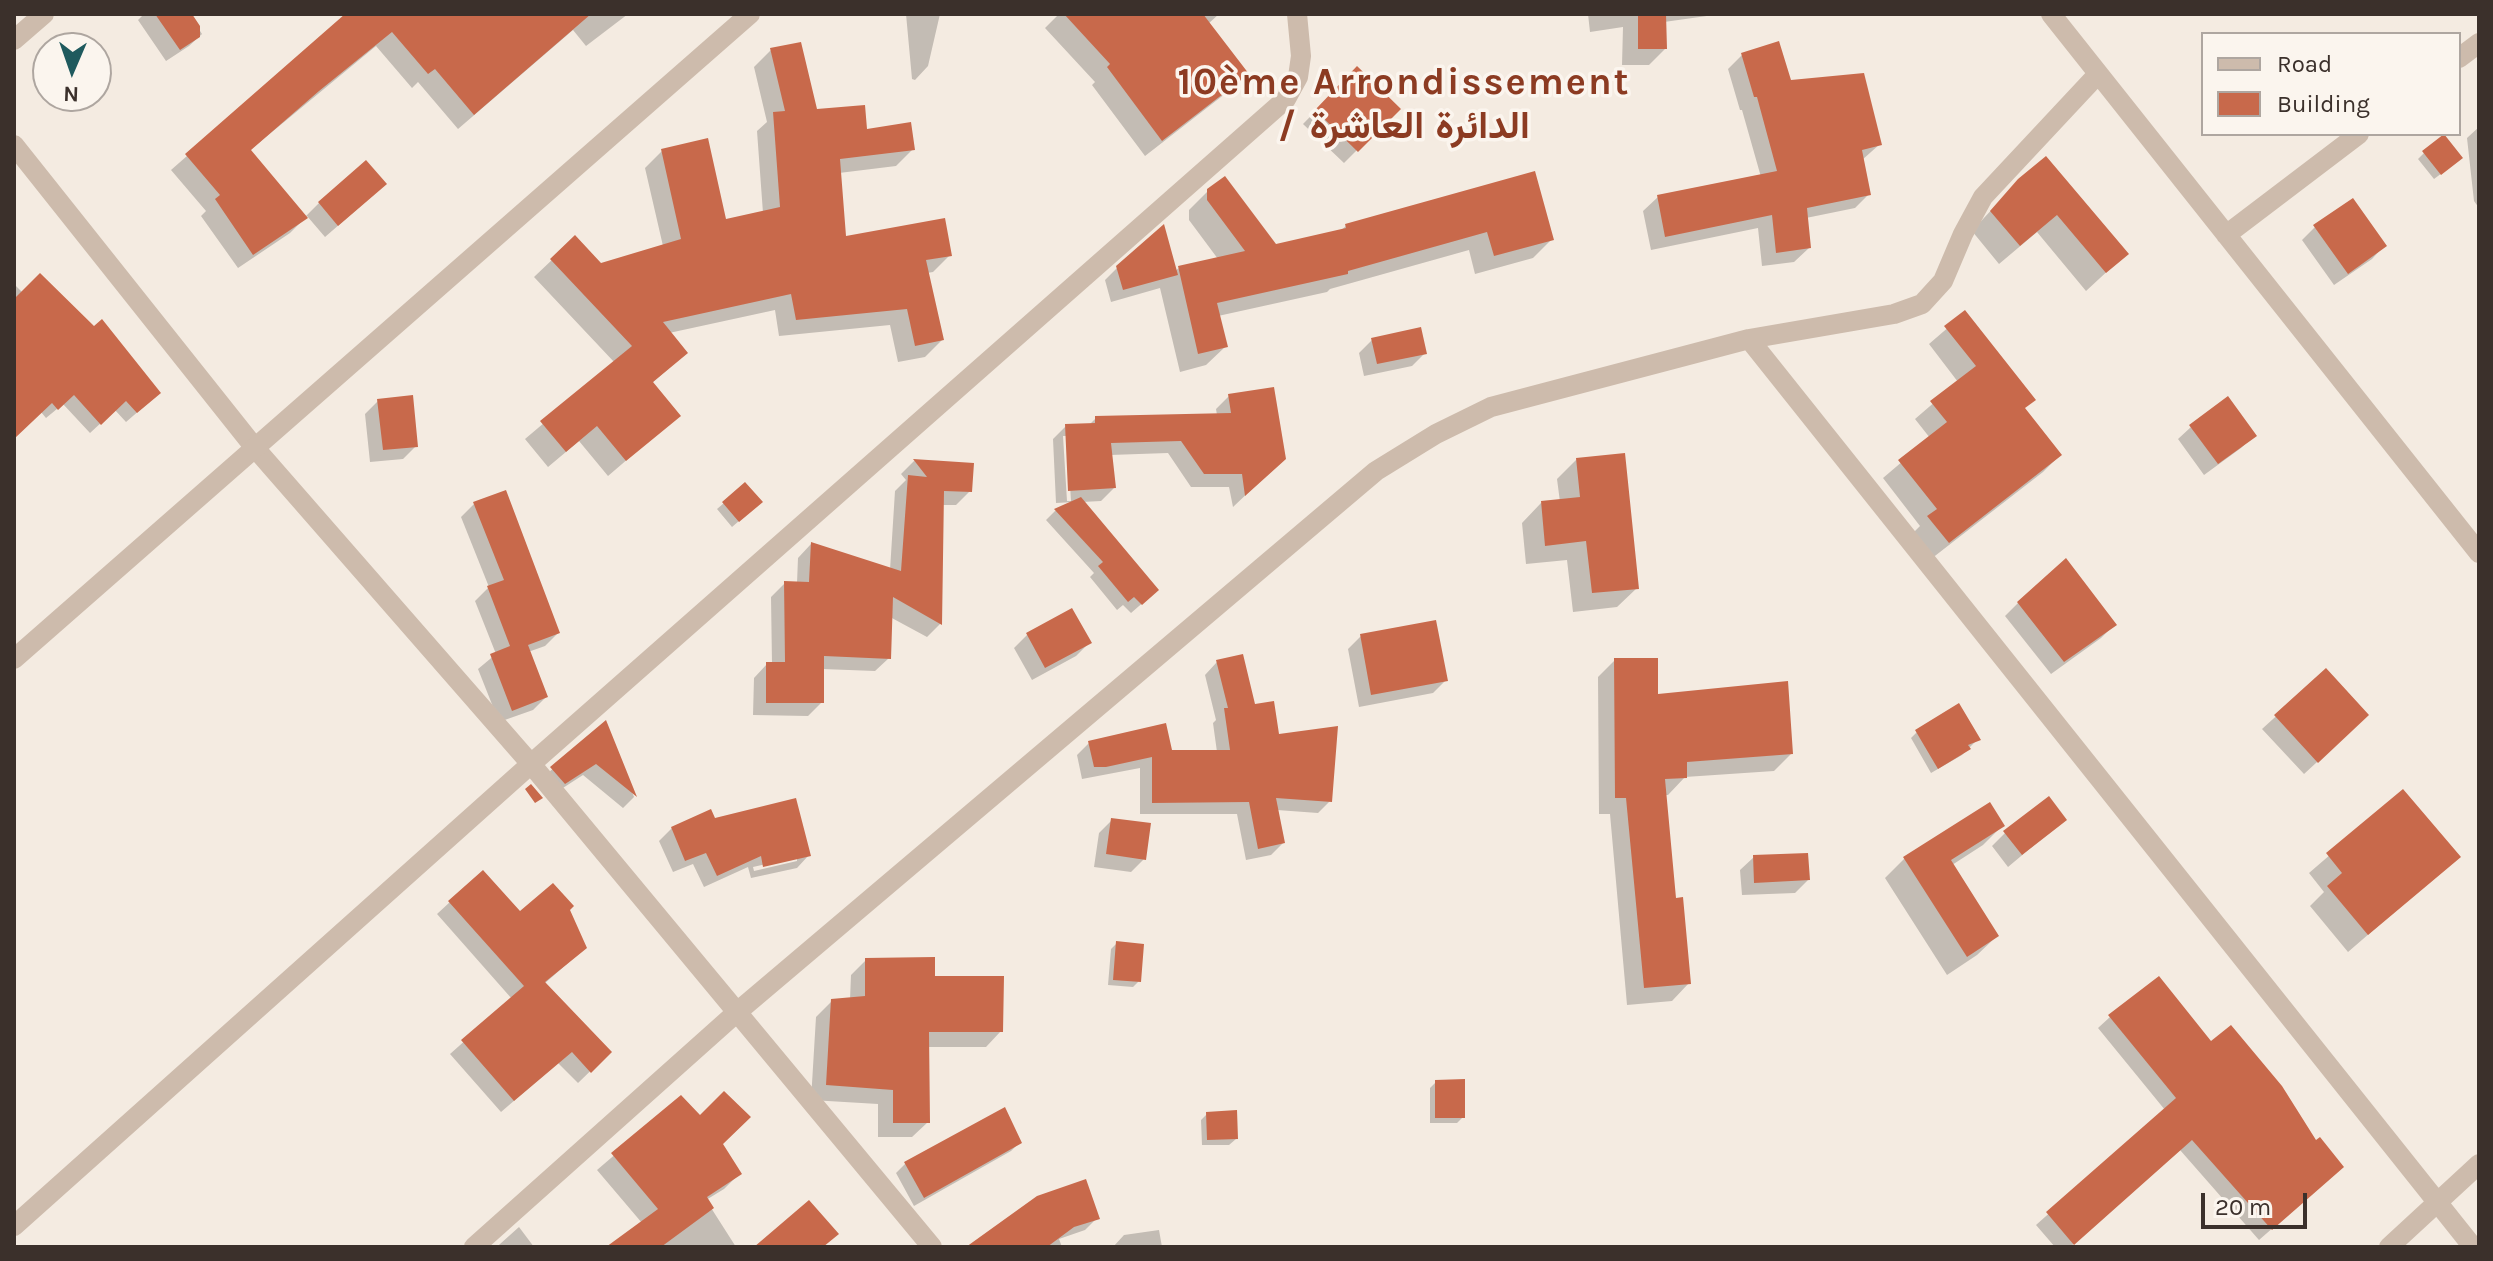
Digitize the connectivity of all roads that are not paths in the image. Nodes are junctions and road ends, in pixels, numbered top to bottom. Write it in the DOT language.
graph roads {
  1 [pos="44,14"];
  2 [pos="750,14"];
  3 [pos="1297,14"];
  4 [pos="2051,14"];
  5 [pos="14,40"];
  6 [pos="2479,43"];
  7 [pos="2461,56"];
  8 [pos="2098,74"];
  9 [pos="2356,136"];
  10 [pos="14,145"];
  11 [pos="2226,235"];
  12 [pos="1749,339"];
  13 [pos="255,448"];
  14 [pos="2479,553"];
  15 [pos="14,659"];
  16 [pos="531,764"];
  17 [pos="736,1013"];
  18 [pos="2479,1164"];
  19 [pos="2438,1204"];
  20 [pos="14,1226"];
  21 [pos="474,1247"];
  22 [pos="932,1247"];
  23 [pos="2389,1247"];
  24 [pos="2473,1247"];
  1 -- 5 [label="street"];
  2 -- 13 [label="street"];
  3 -- 16 [label="street"];
  4 -- 8 [label="street"];
  6 -- 7 [label="street"];
  8 -- 11 [label="street"];
  8 -- 12 [label="street"];
  9 -- 11 [label="street"];
  10 -- 13 [label="street"];
  11 -- 14 [label="street"];
  12 -- 17 [label="street"];
  12 -- 19 [label="street"];
  13 -- 15 [label="street"];
  13 -- 16 [label="street"];
  16 -- 17 [label="street"];
  16 -- 20 [label="street"];
  17 -- 21 [label="street"];
  17 -- 22 [label="street"];
  18 -- 19 [label="street"];
  19 -- 23 [label="street"];
  19 -- 24 [label="street"];
}
